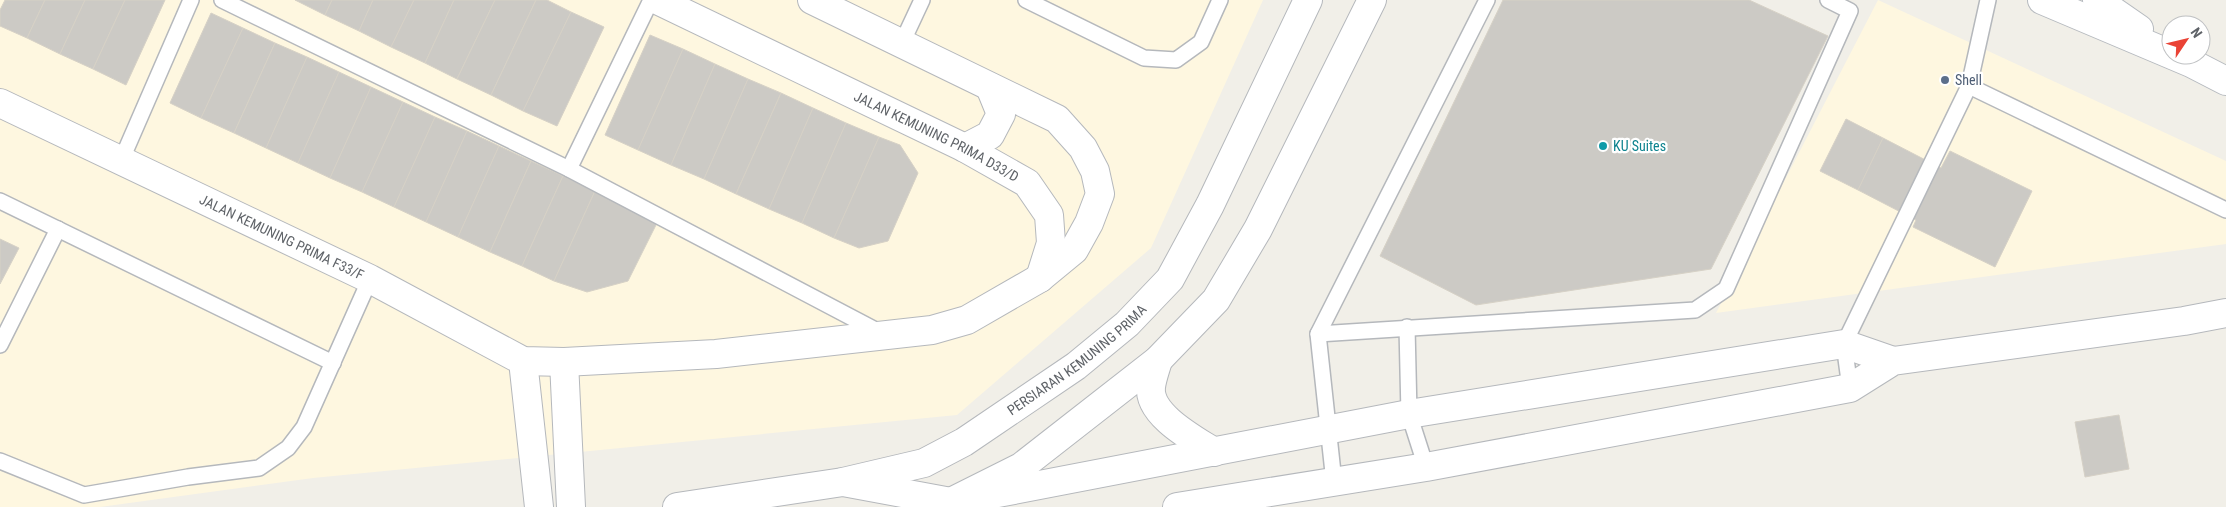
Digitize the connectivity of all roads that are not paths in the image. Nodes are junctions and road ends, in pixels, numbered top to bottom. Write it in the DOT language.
graph roads {
  1 [pos="192,0"];
  2 [pos="222,0"];
  3 [pos="651,0"];
  4 [pos="657,0"];
  5 [pos="812,0"];
  6 [pos="922,0"];
  7 [pos="1026,0"];
  8 [pos="1220,0"];
  9 [pos="1308,0"];
  10 [pos="1372,0"];
  11 [pos="1487,0"];
  12 [pos="1828,0"];
  13 [pos="1988,0"];
  14 [pos="2042,0"];
  15 [pos="2097,0"];
  16 [pos="2161,43"];
  17 [pos="901,45"];
  18 [pos="2161,48"];
  19 [pos="2197,65"];
  20 [pos="2226,81"];
  21 [pos="1969,86"];
  22 [pos="990,88"];
  23 [pos="0,104"];
  24 [pos="965,148"];
  25 [pos="121,161"];
  26 [pos="569,169"];
  27 [pos="0,200"];
  28 [pos="2226,210"];
  29 [pos="58,228"];
  30 [pos="1040,278"];
  31 [pos="370,279"];
  32 [pos="2226,313"];
  33 [pos="1407,327"];
  34 [pos="884,334"];
  35 [pos="1318,334"];
  36 [pos="1844,344"];
  37 [pos="0,345"];
  38 [pos="1158,360"];
  39 [pos="1893,361"];
  40 [pos="523,362"];
  41 [pos="564,362"];
  42 [pos="333,363"];
  43 [pos="1850,388"];
  44 [pos="1409,414"];
  45 [pos="1329,429"];
  46 [pos="1214,452"];
  47 [pos="0,461"];
  48 [pos="1426,467"];
  49 [pos="843,482"];
  50 [pos="1334,482"];
  51 [pos="939,504"];
  52 [pos="539,507"];
  53 [pos="571,507"];
  54 [pos="677,507"];
  55 [pos="1177,507"];
  1 -- 25 [label="lane"];
  2 -- 26 [label="lane"];
  3 -- 26 [label="lane"];
  4 -- 24 [label="street, JALAN KEMUNING PRIMA D33/D"];
  5 -- 17 [label="street"];
  6 -- 17 [label="lane"];
  7 -- 8 [label="lane"];
  9 -- 49 [label="street, PERSIARAN KEMUNING PRIMA"];
  10 -- 38 [label="street"];
  11 -- 35 [label="lane"];
  12 -- 33 [label="lane"];
  13 -- 21 [label="lane"];
  14 -- 18 [label="street"];
  15 -- 16 [label="street"];
  17 -- 22 [label="street"];
  19 -- 20 [label="street"];
  21 -- 28 [label="lane"];
  21 -- 36 [label="lane"];
  22 -- 24 [label="street"];
  22 -- 30 [label="street"];
  23 -- 25 [label="street, JALAN KEMUNING PRIMA F33/F"];
  24 -- 30 [label="street, JALAN KEMUNING PRIMA D33/D"];
  25 -- 31 [label="street, JALAN KEMUNING PRIMA F33/F"];
  26 -- 34 [label="lane"];
  27 -- 29 [label="lane"];
  29 -- 37 [label="lane"];
  29 -- 42 [label="lane"];
  30 -- 34 [label="street, JALAN KEMUNING PRIMA F33/F"];
  31 -- 40 [label="street, JALAN KEMUNING PRIMA F33/F"];
  31 -- 42 [label="lane"];
  32 -- 39 [label="street"];
  33 -- 35 [label="lane"];
  33 -- 44 [label="lane"];
  34 -- 41 [label="street, JALAN KEMUNING PRIMA F33/F"];
  35 -- 45 [label="lane"];
  36 -- 39 [label="street"];
  36 -- 43 [label="lane"];
  36 -- 44 [label="street"];
  38 -- 46 [label="street"];
  38 -- 51 [label="street"];
  39 -- 43 [label="street"];
  40 -- 41 [label="street, JALAN KEMUNING PRIMA F33/F"];
  40 -- 52 [label="street"];
  41 -- 53 [label="street"];
  42 -- 47 [label="lane"];
  43 -- 48 [label="street"];
  44 -- 45 [label="street"];
  44 -- 48 [label="lane"];
  45 -- 46 [label="street"];
  45 -- 50 [label="lane"];
  46 -- 51 [label="street"];
  48 -- 50 [label="street"];
  49 -- 51 [label="street"];
  49 -- 54 [label="street, PERSIARAN KEMUNING PRIMA"];
  50 -- 55 [label="street"];
}
